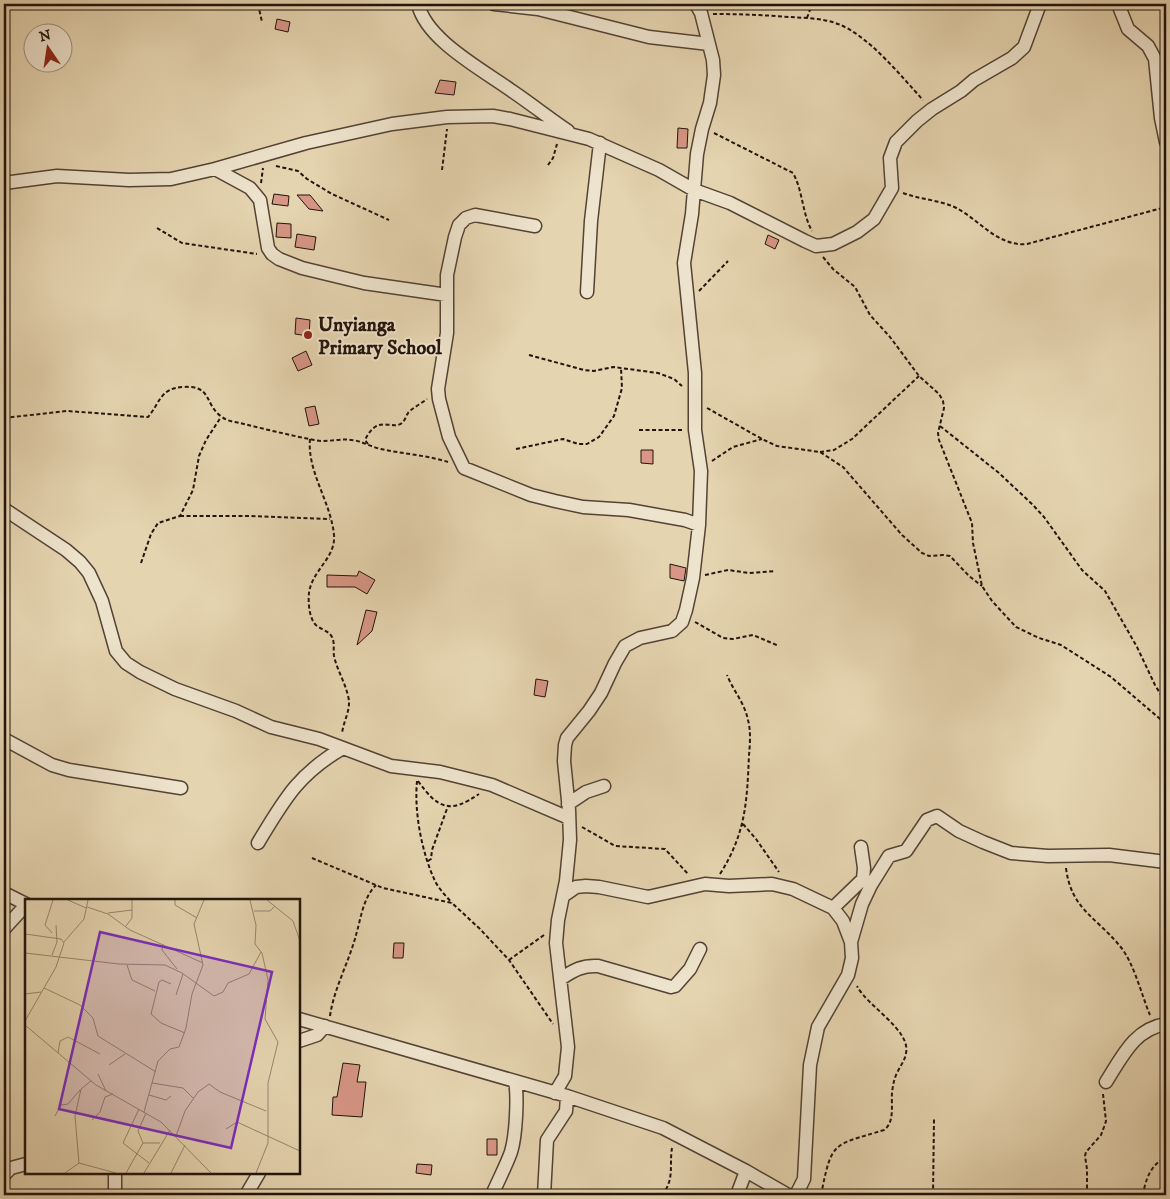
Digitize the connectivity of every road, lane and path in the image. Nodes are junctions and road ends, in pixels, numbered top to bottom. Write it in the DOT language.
graph roads {
  1 [pos="258,4"];
  2 [pos="418,4"];
  3 [pos="494,4"];
  4 [pos="812,4"];
  5 [pos="1040,4"];
  6 [pos="1118,4"];
  7 [pos="699,9"];
  8 [pos="807,18"];
  9 [pos="262,22"];
  10 [pos="709,44"];
  11 [pos="932,109"];
  12 [pos="447,117"];
  13 [pos="702,129"];
  14 [pos="567,133"];
  15 [pos="1166,142"];
  16 [pos="600,143"];
  17 [pos="264,159"];
  18 [pos="548,165"];
  19 [pos="215,169"];
  20 [pos="442,170"];
  21 [pos="4,183"];
  22 [pos="892,188"];
  23 [pos="694,190"];
  24 [pos="260,200"];
  25 [pos="1166,206"];
  26 [pos="388,220"];
  27 [pos="535,226"];
  28 [pos="157,228"];
  29 [pos="820,246"];
  30 [pos="272,254"];
  31 [pos="728,261"];
  32 [pos="587,292"];
  33 [pos="447,295"];
  34 [pos="688,304"];
  35 [pos="530,355"];
  36 [pos="621,368"];
  37 [pos="919,376"];
  38 [pos="438,389"];
  39 [pos="696,404"];
  40 [pos="221,417"];
  41 [pos="4,418"];
  42 [pos="939,426"];
  43 [pos="639,430"];
  44 [pos="695,430"];
  45 [pos="310,439"];
  46 [pos="762,439"];
  47 [pos="368,444"];
  48 [pos="516,449"];
  49 [pos="820,452"];
  50 [pos="464,468"];
  51 [pos="700,471"];
  52 [pos="4,509"];
  53 [pos="180,516"];
  54 [pos="330,519"];
  55 [pos="699,525"];
  56 [pos="141,563"];
  57 [pos="775,571"];
  58 [pos="693,578"];
  59 [pos="982,586"];
  60 [pos="684,615"];
  61 [pos="779,646"];
  62 [pos="726,675"];
  63 [pos="1166,703"];
  64 [pos="1166,724"];
  65 [pos="4,739"];
  66 [pos="345,749"];
  67 [pos="407,768"];
  68 [pos="417,781"];
  69 [pos="492,785"];
  70 [pos="604,786"];
  71 [pos="181,788"];
  72 [pos="568,804"];
  73 [pos="448,806"];
  74 [pos="570,821"];
  75 [pos="743,824"];
  76 [pos="258,843"];
  77 [pos="861,847"];
  78 [pos="1064,856"];
  79 [pos="312,858"];
  80 [pos="428,861"];
  81 [pos="1166,862"];
  82 [pos="779,872"];
  83 [pos="376,884"];
  84 [pos="699,884"];
  85 [pos="713,884"];
  86 [pos="4,893"];
  87 [pos="563,896"];
  88 [pos="452,903"];
  89 [pos="25,904"];
  90 [pos="25,906"];
  91 [pos="833,908"];
  92 [pos="558,920"];
  93 [pos="4,928"];
  94 [pos="851,942"];
  95 [pos="700,949"];
  96 [pos="509,960"];
  97 [pos="851,968"];
  98 [pos="562,978"];
  99 [pos="300,1019"];
  100 [pos="553,1025"];
  101 [pos="1160,1025"];
  102 [pos="325,1026"];
  103 [pos="300,1041"];
  104 [pos="515,1081"];
  105 [pos="1106,1082"];
  106 [pos="561,1095"];
  107 [pos="934,1119"];
  108 [pos="677,1135"];
  109 [pos="1166,1158"];
  110 [pos="25,1164"];
  111 [pos="746,1171"];
  112 [pos="115,1174"];
  113 [pos="258,1174"];
  114 [pos="4,1175"];
  115 [pos="115,1195"];
  116 [pos="246,1195"];
  117 [pos="492,1195"];
  118 [pos="544,1195"];
  119 [pos="662,1195"];
  120 [pos="736,1195"];
  121 [pos="788,1195"];
  122 [pos="796,1195"];
  123 [pos="821,1195"];
  124 [pos="933,1195"];
  125 [pos="1087,1195"];
  126 [pos="1143,1195"];
  1 -- 9 [label="path"];
  2 -- 14 [label="street"];
  3 -- 10 [label="street"];
  4 -- 8 [label="path"];
  5 -- 11 [label="street"];
  6 -- 15 [label="street"];
  7 -- 8 [label="path"];
  7 -- 10 [label="street"];
  8 -- 11 [label="path"];
  10 -- 13 [label="street"];
  11 -- 22 [label="street"];
  12 -- 14 [label="street"];
  12 -- 17 [label="street"];
  12 -- 20 [label="path"];
  13 -- 23 [label="street"];
  13 -- 29 [label="path"];
  14 -- 16 [label="street"];
  14 -- 18 [label="path"];
  16 -- 23 [label="street"];
  16 -- 32 [label="street"];
  17 -- 19 [label="street"];
  17 -- 24 [label="path"];
  17 -- 26 [label="path"];
  19 -- 21 [label="street"];
  19 -- 24 [label="street"];
  22 -- 25 [label="path"];
  22 -- 29 [label="street"];
  23 -- 29 [label="street"];
  23 -- 34 [label="street"];
  24 -- 30 [label="street"];
  27 -- 33 [label="street"];
  28 -- 30 [label="path"];
  29 -- 37 [label="path"];
  30 -- 33 [label="street"];
  31 -- 34 [label="path"];
  33 -- 38 [label="street"];
  34 -- 39 [label="street"];
  35 -- 36 [label="path"];
  36 -- 39 [label="path"];
  36 -- 48 [label="path"];
  37 -- 42 [label="path"];
  37 -- 49 [label="path"];
  38 -- 47 [label="path"];
  38 -- 50 [label="street"];
  39 -- 44 [label="street"];
  39 -- 46 [label="path"];
  40 -- 41 [label="path"];
  40 -- 45 [label="path"];
  40 -- 53 [label="path"];
  42 -- 59 [label="path"];
  42 -- 63 [label="path"];
  43 -- 44 [label="path"];
  44 -- 51 [label="street"];
  45 -- 47 [label="path"];
  45 -- 54 [label="path"];
  46 -- 49 [label="path"];
  46 -- 51 [label="path"];
  47 -- 50 [label="path"];
  49 -- 59 [label="path"];
  50 -- 55 [label="street"];
  51 -- 55 [label="street"];
  52 -- 66 [label="street"];
  53 -- 54 [label="path"];
  53 -- 56 [label="path"];
  54 -- 66 [label="path"];
  55 -- 58 [label="street"];
  57 -- 58 [label="path"];
  58 -- 60 [label="street"];
  59 -- 64 [label="path"];
  60 -- 61 [label="path"];
  60 -- 72 [label="street"];
  62 -- 75 [label="path"];
  65 -- 71 [label="street"];
  66 -- 67 [label="street"];
  66 -- 76 [label="street"];
  67 -- 68 [label="path"];
  67 -- 69 [label="street"];
  68 -- 73 [label="path"];
  68 -- 80 [label="path"];
  69 -- 73 [label="path"];
  69 -- 74 [label="street"];
  70 -- 72 [label="street"];
  72 -- 74 [label="street"];
  73 -- 80 [label="path"];
  74 -- 84 [label="path"];
  74 -- 87 [label="street"];
  75 -- 82 [label="path"];
  75 -- 85 [label="path"];
  77 -- 91 [label="street"];
  78 -- 81 [label="street"];
  78 -- 94 [label="street"];
  78 -- 101 [label="path"];
  79 -- 83 [label="path"];
  80 -- 88 [label="path"];
  83 -- 88 [label="path"];
  83 -- 102 [label="path"];
  84 -- 85 [label="street"];
  84 -- 87 [label="street"];
  85 -- 91 [label="street"];
  86 -- 89 [label="street"];
  87 -- 92 [label="street"];
  88 -- 96 [label="path"];
  90 -- 93 [label="street"];
  91 -- 94 [label="street"];
  92 -- 96 [label="path"];
  92 -- 98 [label="street"];
  94 -- 97 [label="street"];
  95 -- 98 [label="street"];
  96 -- 100 [label="path"];
  97 -- 122 [label="street"];
  97 -- 123 [label="path"];
  98 -- 106 [label="street"];
  99 -- 102 [label="street"];
  101 -- 105 [label="street"];
  102 -- 103 [label="street"];
  102 -- 104 [label="street"];
  104 -- 106 [label="street"];
  104 -- 117 [label="street"];
  105 -- 125 [label="path"];
  106 -- 108 [label="street"];
  106 -- 118 [label="street"];
  107 -- 124 [label="path"];
  108 -- 111 [label="street"];
  108 -- 119 [label="path"];
  109 -- 126 [label="path"];
  110 -- 114 [label="street"];
  111 -- 120 [label="street"];
  111 -- 121 [label="street"];
  112 -- 115 [label="street"];
  113 -- 116 [label="street"];
}
